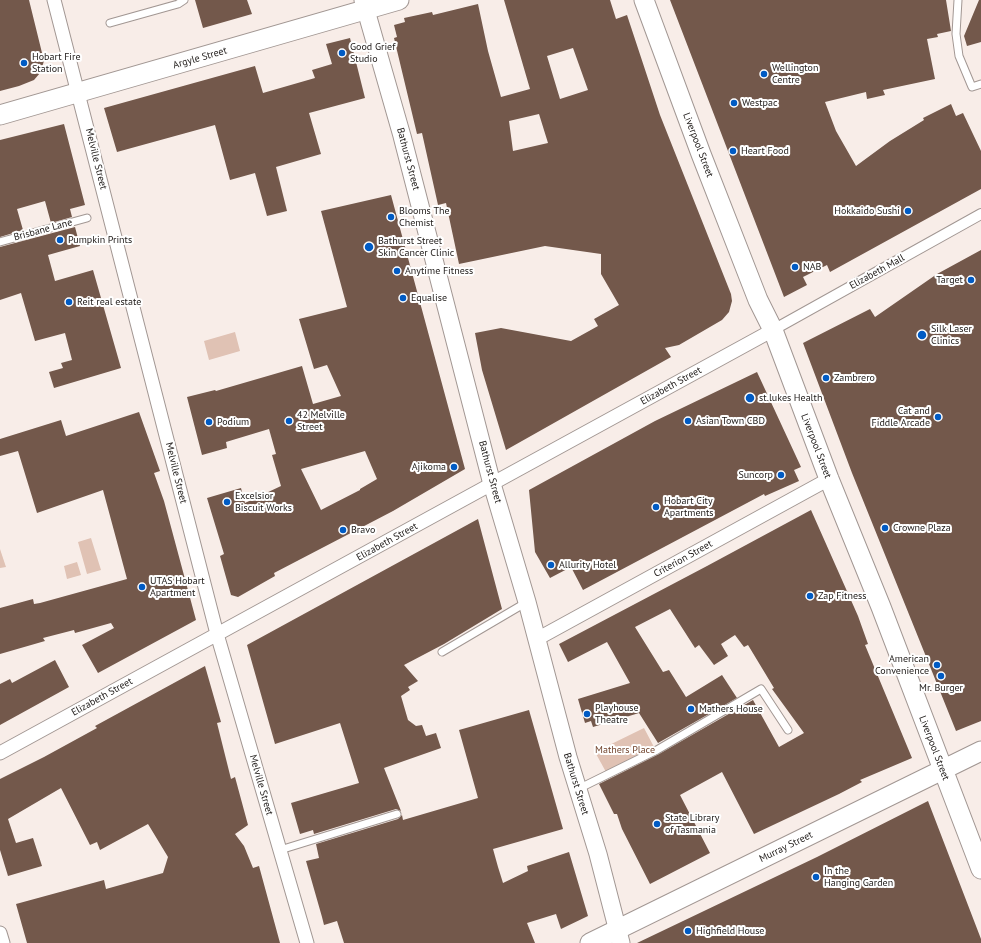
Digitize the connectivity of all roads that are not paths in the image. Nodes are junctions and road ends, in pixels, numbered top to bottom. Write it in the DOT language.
graph roads {
  1 [pos="54,0"];
  2 [pos="184,0"];
  3 [pos="399,0"];
  4 [pos="644,0"];
  5 [pos="958,0"];
  6 [pos="364,5"];
  7 [pos="110,23"];
  8 [pos="981,84"];
  9 [pos="78,93"];
  10 [pos="0,115"];
  11 [pos="981,214"];
  12 [pos="87,218"];
  13 [pos="0,242"];
  14 [pos="773,330"];
  15 [pos="829,479"];
  16 [pos="492,484"];
  17 [pos="527,602"];
  18 [pos="217,634"];
  19 [pos="537,639"];
  20 [pos="442,652"];
  21 [pos="788,730"];
  22 [pos="981,751"];
  23 [pos="0,753"];
  24 [pos="943,770"];
  25 [pos="578,790"];
  26 [pos="397,814"];
  27 [pos="280,850"];
  28 [pos="981,869"];
  29 [pos="0,932"];
  30 [pos="619,936"];
  31 [pos="3,943"];
  32 [pos="307,943"];
  33 [pos="590,943"];
  1 -- 9 [label="street, Melville Street"];
  2 -- 7 [label="lane"];
  3 -- 6 [label="main road, Argyle Street"];
  4 -- 14 [label="main road, Liverpool Street"];
  5 -- 8 [label="lane"];
  6 -- 9 [label="main road, Argyle Street"];
  6 -- 16 [label="street, Bathurst Street"];
  9 -- 10 [label="main road, Argyle Street"];
  9 -- 18 [label="street, Melville Street"];
  11 -- 14 [label="street, Elizabeth Mall"];
  12 -- 13 [label="lane, Brisbane Lane"];
  14 -- 15 [label="main road, Liverpool Street"];
  14 -- 16 [label="street, Elizabeth Street"];
  15 -- 19 [label="street, Criterion Street"];
  15 -- 24 [label="main road, Liverpool Street"];
  16 -- 17 [label="street, Bathurst Street"];
  16 -- 18 [label="street, Elizabeth Street"];
  17 -- 19 [label="street, Bathurst Street"];
  17 -- 20 [label="lane"];
  18 -- 23 [label="street, Elizabeth Street"];
  18 -- 27 [label="street, Melville Street"];
  19 -- 25 [label="street, Bathurst Street"];
  21 -- 25 [label="lane"];
  22 -- 24 [label="main road, Murray Street"];
  24 -- 28 [label="main road, Liverpool Street"];
  24 -- 30 [label="main road, Murray Street"];
  25 -- 30 [label="street, Bathurst Street"];
  26 -- 27 [label="lane"];
  27 -- 32 [label="street, Melville Street"];
  29 -- 31 [label="street"];
  30 -- 33 [label="main road, Murray Street"];
}
